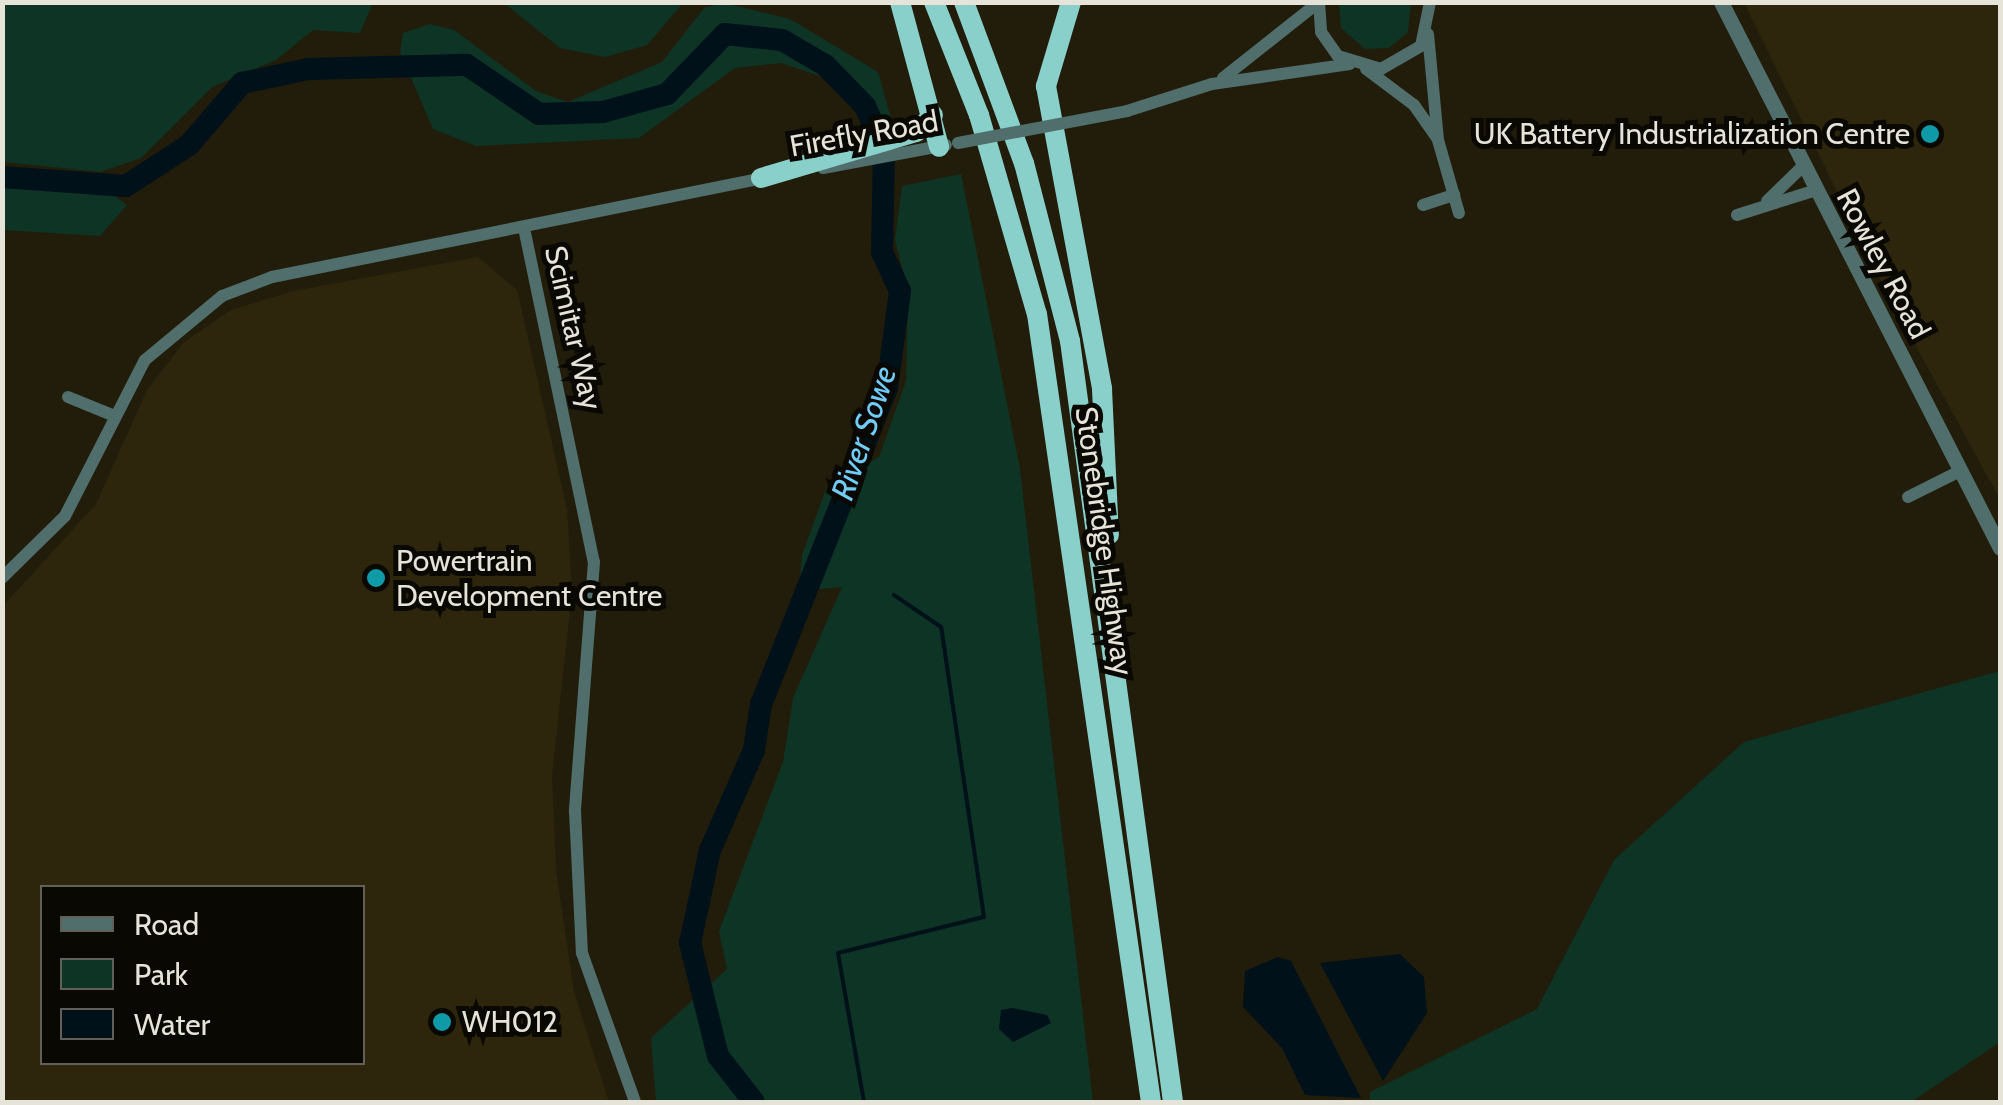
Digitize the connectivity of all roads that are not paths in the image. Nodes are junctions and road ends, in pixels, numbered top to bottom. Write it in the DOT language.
graph roads {
  1 [pos="900,2"];
  2 [pos="934,2"];
  3 [pos="964,2"];
  4 [pos="1071,2"];
  5 [pos="1319,2"];
  6 [pos="1442,2"];
  7 [pos="1721,2"];
  8 [pos="1430,10"];
  9 [pos="1428,32"];
  10 [pos="1350,64"];
  11 [pos="1366,69"];
  12 [pos="1212,84"];
  13 [pos="1438,140"];
  14 [pos="933,143"];
  15 [pos="1802,167"];
  16 [pos="761,178"];
  17 [pos="1814,190"];
  18 [pos="1454,195"];
  19 [pos="1766,202"];
  20 [pos="1423,204"];
  21 [pos="1459,213"];
  22 [pos="1737,215"];
  23 [pos="524,228"];
  24 [pos="68,397"];
  25 [pos="112,415"];
  26 [pos="1960,471"];
  27 [pos="1908,497"];
  28 [pos="2000,548"];
  29 [pos="2,578"];
  30 [pos="1109,624"];
  31 [pos="635,1102"];
  32 [pos="1151,1102"];
  33 [pos="1173,1102"];
  1 -- 14 [label="highway"];
  2 -- 32 [label="highway, Stonebridge Highway"];
  3 -- 30 [label="highway, Stonebridge Highway"];
  4 -- 30 [label="highway"];
  5 -- 10 [label="street"];
  5 -- 12 [label="street, Firefly Road"];
  6 -- 8 [label="street"];
  7 -- 15 [label="street, Rowley Road"];
  8 -- 9 [label="street"];
  9 -- 11 [label="street"];
  9 -- 13 [label="street"];
  10 -- 11 [label="street"];
  10 -- 12 [label="street, Firefly Road"];
  11 -- 13 [label="street"];
  12 -- 14 [label="street, Firefly Road, bridge"];
  13 -- 18 [label="street"];
  14 -- 16 [label="highway"];
  15 -- 17 [label="street, Rowley Road"];
  15 -- 19 [label="street"];
  16 -- 23 [label="street, Firefly Road"];
  17 -- 19 [label="street"];
  17 -- 26 [label="street, Rowley Road"];
  18 -- 20 [label="street"];
  18 -- 21 [label="street"];
  19 -- 22 [label="street"];
  23 -- 25 [label="street, Scimitar Way"];
  23 -- 31 [label="street, Scimitar Way"];
  24 -- 25 [label="street"];
  25 -- 29 [label="street, Scimitar Way"];
  26 -- 27 [label="street"];
  26 -- 28 [label="street, Rowley Road"];
  30 -- 33 [label="highway, Stonebridge Highway"];
}
